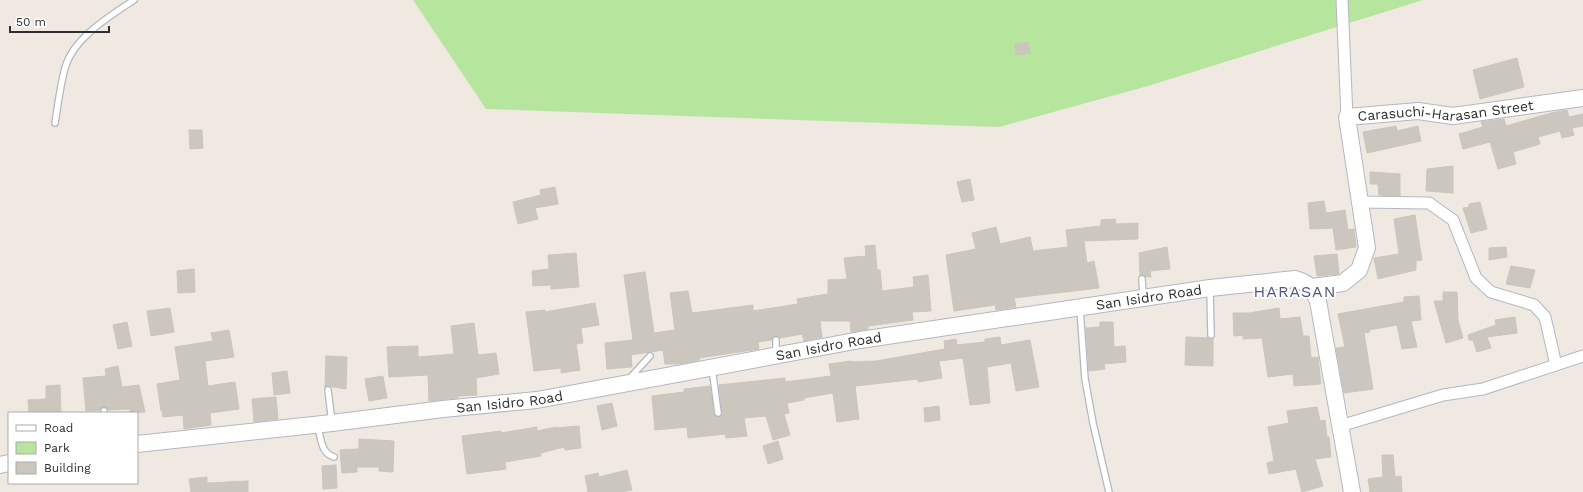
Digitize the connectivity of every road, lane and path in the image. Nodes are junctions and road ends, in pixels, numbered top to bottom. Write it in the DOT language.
graph roads {
  1 [pos="134,0"];
  2 [pos="1342,0"];
  3 [pos="1583,98"];
  4 [pos="1347,117"];
  5 [pos="55,123"];
  6 [pos="1360,202"];
  7 [pos="1142,279"];
  8 [pos="1210,288"];
  9 [pos="1312,288"];
  10 [pos="1143,298"];
  11 [pos="1080,307"];
  12 [pos="1211,335"];
  13 [pos="650,356"];
  14 [pos="1583,356"];
  15 [pos="1556,365"];
  16 [pos="712,367"];
  17 [pos="624,384"];
  18 [pos="328,390"];
  19 [pos="718,413"];
  20 [pos="325,424"];
  21 [pos="1340,426"];
  22 [pos="138,444"];
  23 [pos="334,457"];
  24 [pos="1109,492"];
  25 [pos="1352,492"];
  1 -- 5 [label="lane"];
  2 -- 4 [label="street"];
  3 -- 4 [label="street, Carasuchi-Harasan Street"];
  4 -- 6 [label="street, Carasuchi-Harasan Street"];
  6 -- 9 [label="street, Carasuchi-Harasan Street"];
  6 -- 15 [label="street"];
  7 -- 10 [label="lane"];
  8 -- 9 [label="street, San Isidro Road"];
  8 -- 10 [label="street, San Isidro Road"];
  8 -- 12 [label="lane"];
  9 -- 21 [label="street"];
  10 -- 11 [label="street, San Isidro Road"];
  11 -- 16 [label="street, San Isidro Road"];
  11 -- 24 [label="lane"];
  13 -- 17 [label="lane"];
  14 -- 15 [label="street"];
  15 -- 21 [label="street"];
  16 -- 17 [label="street, San Isidro Road"];
  16 -- 19 [label="lane"];
  17 -- 20 [label="street, San Isidro Road"];
  18 -- 20 [label="lane"];
  20 -- 22 [label="street, San Isidro Road"];
  20 -- 23 [label="lane"];
  21 -- 25 [label="street"];
}
